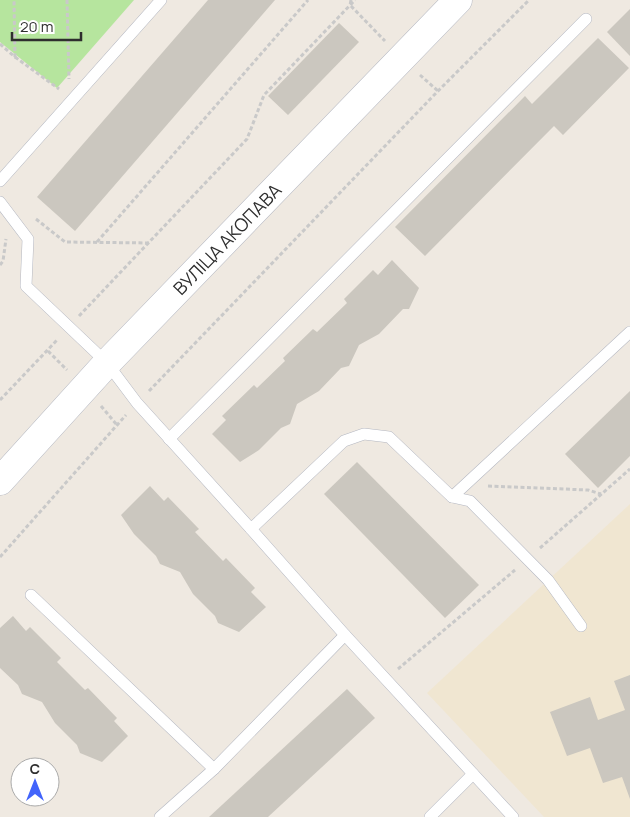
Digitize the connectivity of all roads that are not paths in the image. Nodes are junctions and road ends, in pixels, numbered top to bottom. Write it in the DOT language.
graph roads {
  1 [pos="161,0"];
  2 [pos="458,0"];
  3 [pos="586,19"];
  4 [pos="0,181"];
  5 [pos="0,202"];
  6 [pos="630,332"];
  7 [pos="107,363"];
  8 [pos="169,439"];
  9 [pos="2,475"];
  10 [pos="452,497"];
  11 [pos="251,529"];
  12 [pos="32,595"];
  13 [pos="581,626"];
  14 [pos="345,636"];
  15 [pos="214,769"];
  16 [pos="473,774"];
  17 [pos="160,817"];
  18 [pos="430,817"];
  19 [pos="513,817"];
  1 -- 4 [label="lane"];
  2 -- 7 [label="main road, ВУЛІЦА АКОПАВА"];
  3 -- 8 [label="lane"];
  5 -- 7 [label="lane"];
  6 -- 10 [label="lane"];
  7 -- 8 [label="lane"];
  7 -- 9 [label="main road, ВУЛІЦА АКОПАВА"];
  8 -- 11 [label="lane"];
  10 -- 11 [label="lane"];
  10 -- 13 [label="lane"];
  11 -- 14 [label="lane"];
  12 -- 15 [label="lane"];
  14 -- 15 [label="lane"];
  14 -- 16 [label="lane"];
  15 -- 17 [label="lane"];
  16 -- 18 [label="lane"];
  16 -- 19 [label="lane"];
}
